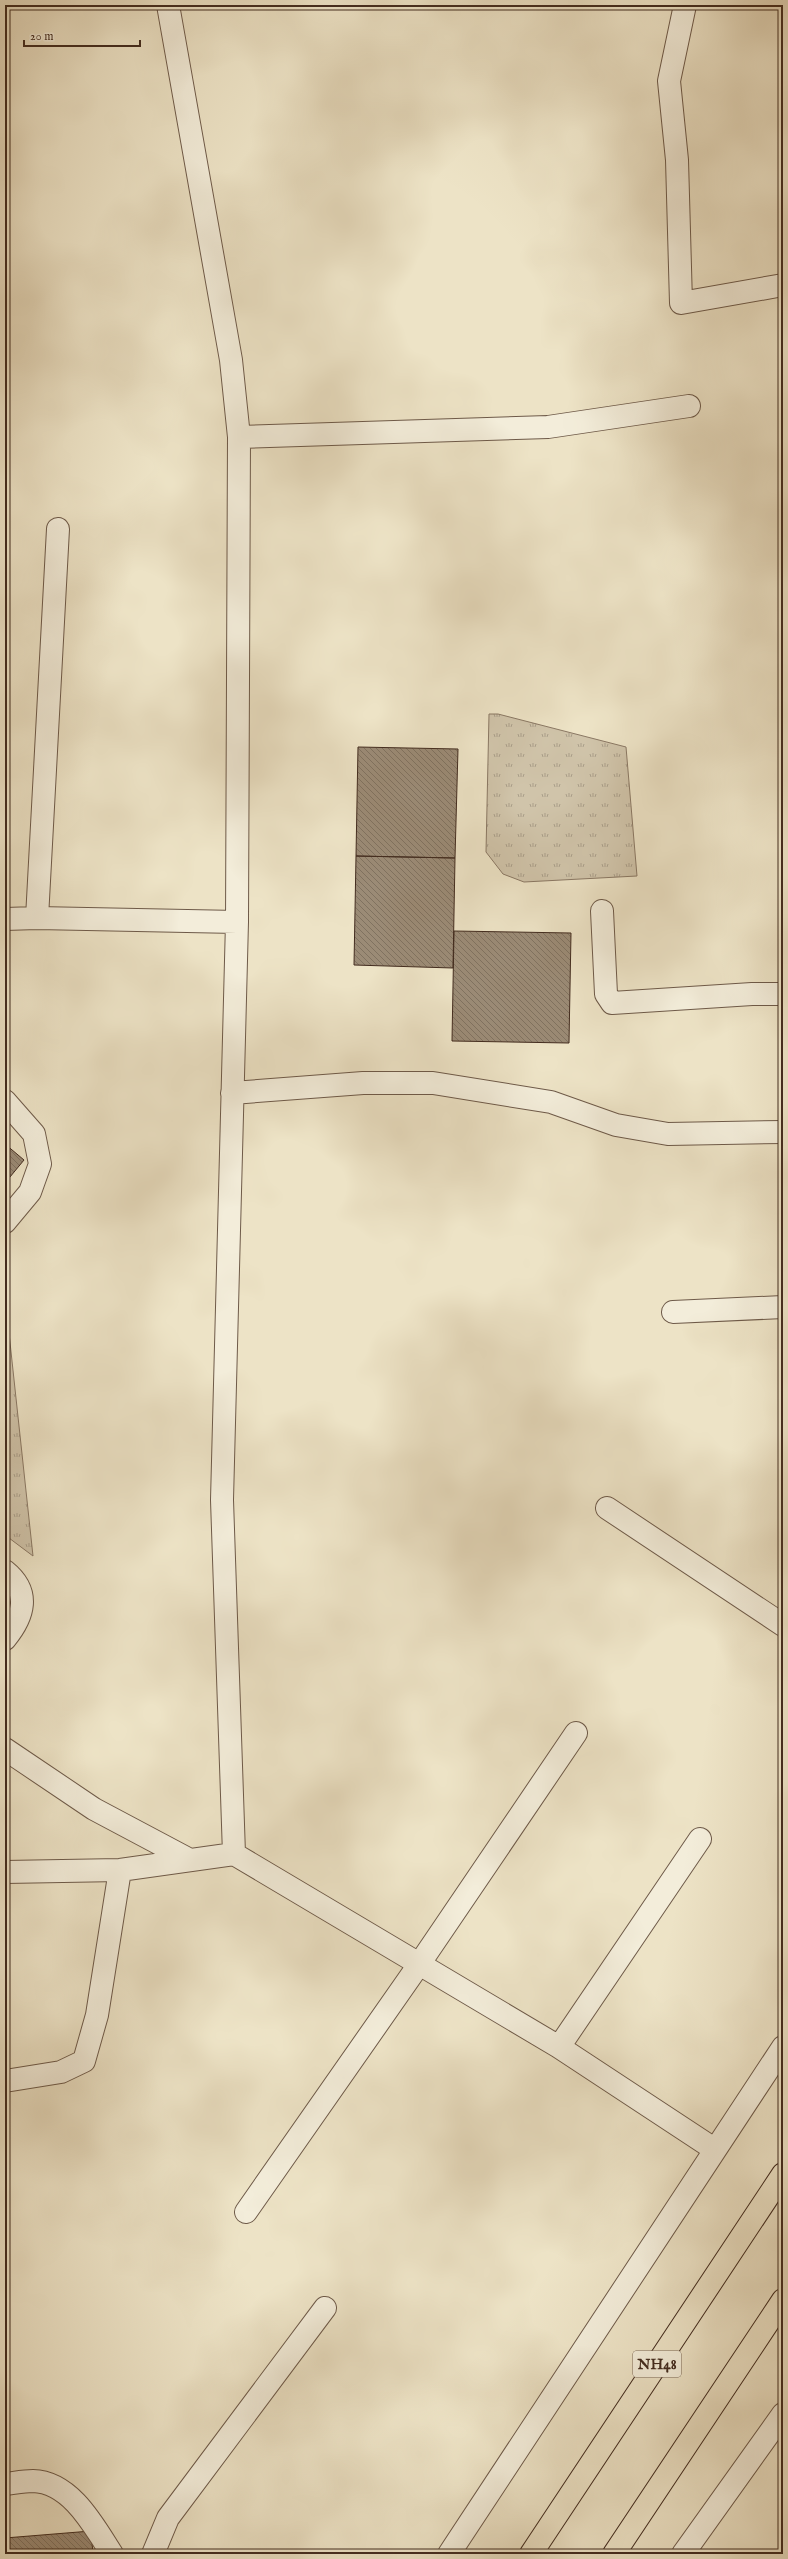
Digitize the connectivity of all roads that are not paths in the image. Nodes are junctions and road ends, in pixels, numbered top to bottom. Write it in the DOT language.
graph roads {
  1 [pos="168,5"];
  2 [pos="685,5"];
  3 [pos="783,285"];
  4 [pos="689,406"];
  5 [pos="239,437"];
  6 [pos="58,529"];
  7 [pos="602,911"];
  8 [pos="37,918"];
  9 [pos="5,919"];
  10 [pos="237,922"];
  11 [pos="783,994"];
  12 [pos="232,1093"];
  13 [pos="5,1101"];
  14 [pos="783,1132"];
  15 [pos="5,1222"];
  16 [pos="783,1307"];
  17 [pos="673,1312"];
  18 [pos="607,1508"];
  19 [pos="5,1571"];
  20 [pos="783,1625"];
  21 [pos="5,1639"];
  22 [pos="576,1733"];
  23 [pos="5,1749"];
  24 [pos="700,1839"];
  25 [pos="234,1854"];
  26 [pos="190,1860"];
  27 [pos="120,1870"];
  28 [pos="5,1872"];
  29 [pos="420,1963"];
  30 [pos="560,2047"];
  31 [pos="783,2047"];
  32 [pos="5,2081"];
  33 [pos="714,2149"];
  34 [pos="783,2174"];
  35 [pos="246,2212"];
  36 [pos="783,2300"];
  37 [pos="325,2308"];
  38 [pos="783,2414"];
  39 [pos="5,2484"];
  40 [pos="112,2554"];
  41 [pos="152,2554"];
  42 [pos="449,2554"];
  43 [pos="531,2554"];
  44 [pos="614,2554"];
  45 [pos="683,2554"];
  1 -- 5 [label="street"];
  2 -- 3 [label="street"];
  4 -- 5 [label="street"];
  5 -- 10 [label="street"];
  6 -- 8 [label="street"];
  7 -- 11 [label="street"];
  8 -- 9 [label="street"];
  8 -- 10 [label="street"];
  10 -- 12 [label="street"];
  12 -- 14 [label="street"];
  12 -- 25 [label="street"];
  13 -- 15 [label="street"];
  16 -- 17 [label="street"];
  18 -- 20 [label="street"];
  19 -- 21 [label="street"];
  22 -- 29 [label="street"];
  23 -- 26 [label="street"];
  24 -- 30 [label="street"];
  25 -- 26 [label="street"];
  25 -- 29 [label="street"];
  26 -- 27 [label="street"];
  27 -- 28 [label="street"];
  27 -- 32 [label="street"];
  29 -- 30 [label="street"];
  29 -- 35 [label="street"];
  30 -- 33 [label="street"];
  31 -- 33 [label="street"];
  33 -- 42 [label="street"];
  34 -- 43 [label="highway, NH48"];
  36 -- 44 [label="highway"];
  37 -- 41 [label="street"];
  38 -- 45 [label="street"];
  39 -- 40 [label="street"];
}
